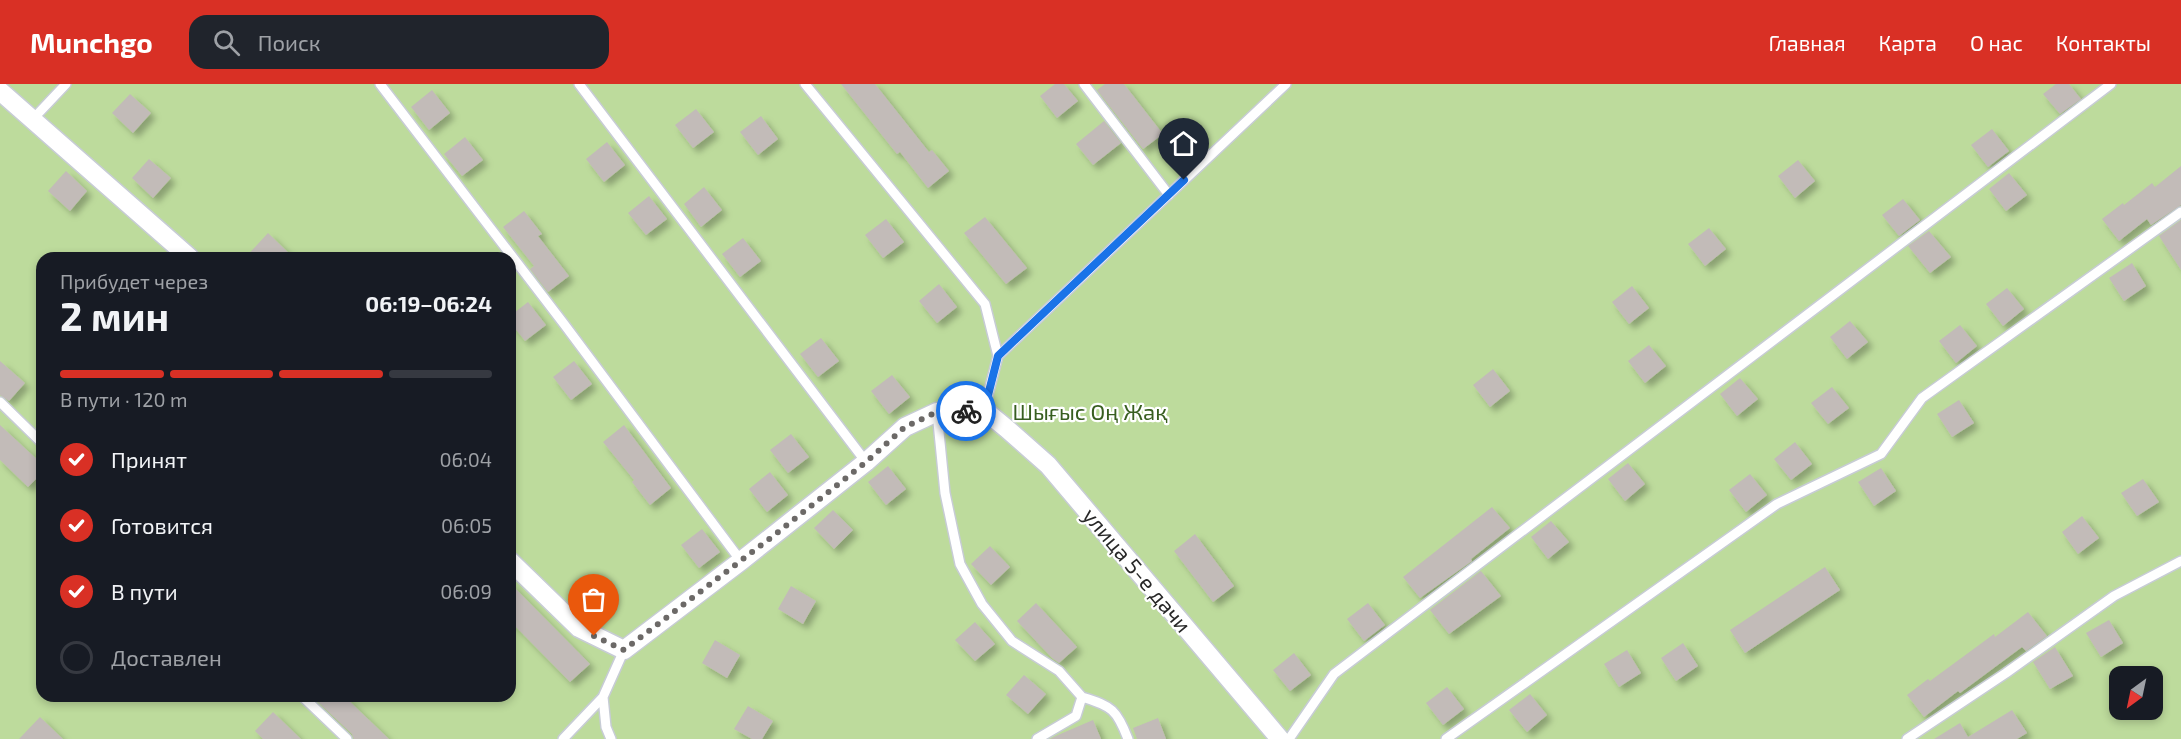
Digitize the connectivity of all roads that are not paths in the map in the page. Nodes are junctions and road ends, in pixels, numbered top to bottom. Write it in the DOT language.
graph roads {
  1 [pos="66,84"];
  2 [pos="380,84"];
  3 [pos="579,84"];
  4 [pos="805,84"];
  5 [pos="1084,84"];
  6 [pos="1286,84"];
  7 [pos="2111,84"];
  8 [pos="1275,88"];
  9 [pos="3,98"];
  10 [pos="33,119"];
  11 [pos="1169,195"];
  12 [pos="2181,212"];
  13 [pos="183,252"];
  14 [pos="509,252"];
  15 [pos="516,261"];
  16 [pos="998,356"];
  17 [pos="0,402"];
  18 [pos="984,411"];
  19 [pos="937,412"];
  20 [pos="36,437"];
  21 [pos="866,462"];
  22 [pos="741,561"];
  23 [pos="2181,561"];
  24 [pos="516,567"];
  25 [pos="624,650"];
  26 [pos="1082,697"];
  27 [pos="603,698"];
  28 [pos="308,702"];
  29 [pos="347,739"];
  30 [pos="563,739"];
  31 [pos="611,739"];
  32 [pos="1037,739"];
  33 [pos="1128,739"];
  34 [pos="1280,739"];
  35 [pos="1289,739"];
  36 [pos="1446,739"];
  37 [pos="1907,739"];
  1 -- 10 [label="lane"];
  2 -- 14 [label="lane"];
  3 -- 21 [label="lane"];
  4 -- 16 [label="lane"];
  5 -- 11 [label="lane"];
  6 -- 8 [label="lane"];
  7 -- 35 [label="lane"];
  8 -- 11 [label="lane"];
  9 -- 10 [label="street"];
  10 -- 13 [label="street"];
  11 -- 16 [label="lane"];
  12 -- 36 [label="lane"];
  15 -- 22 [label="lane"];
  16 -- 18 [label="lane"];
  17 -- 20 [label="lane"];
  18 -- 19 [label="street"];
  18 -- 34 [label="street, улица 5-е дачи"];
  19 -- 21 [label="street"];
  19 -- 26 [label="lane"];
  21 -- 22 [label="street"];
  22 -- 25 [label="street"];
  23 -- 37 [label="lane"];
  24 -- 25 [label="street"];
  25 -- 27 [label="lane"];
  26 -- 32 [label="lane"];
  26 -- 33 [label="lane"];
  27 -- 30 [label="lane"];
  27 -- 31 [label="lane"];
  28 -- 29 [label="lane"];
}
